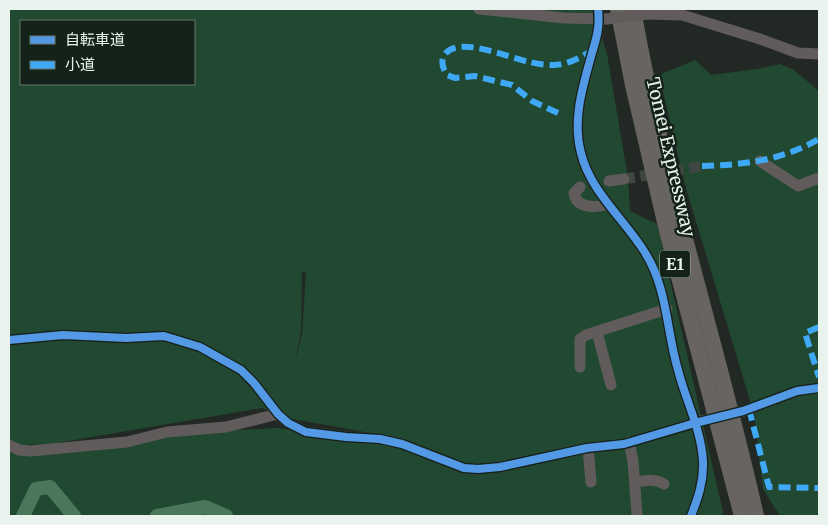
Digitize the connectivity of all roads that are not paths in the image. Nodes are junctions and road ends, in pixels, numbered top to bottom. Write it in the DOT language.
graph roads {
  1 [pos="479,9"];
  2 [pos="640,11"];
  3 [pos="606,14"];
  4 [pos="819,54"];
  5 [pos="760,161"];
  6 [pos="819,178"];
  7 [pos="624,179"];
  8 [pos="609,181"];
  9 [pos="580,187"];
  10 [pos="608,204"];
  11 [pos="667,309"];
  12 [pos="597,332"];
  13 [pos="9,340"];
  14 [pos="580,368"];
  15 [pos="611,384"];
  16 [pos="819,388"];
  17 [pos="278,414"];
  18 [pos="698,422"];
  19 [pos="629,442"];
  20 [pos="9,445"];
  21 [pos="588,448"];
  22 [pos="592,482"];
  23 [pos="635,482"];
  24 [pos="664,484"];
  25 [pos="637,514"];
  26 [pos="691,516"];
  27 [pos="742,516"];
  28 [pos="756,516"];
  1 -- 3 [label="street"];
  2 -- 3 [label="street, bridge"];
  2 -- 4 [label="street"];
  2 -- 28 [label="highway, Tomei Expressway / E1"];
  3 -- 10 [label="street"];
  3 -- 27 [label="highway, Tomei Expressway / E1"];
  5 -- 6 [label="street"];
  7 -- 8 [label="street"];
  9 -- 10 [label="street"];
  10 -- 11 [label="street"];
  11 -- 12 [label="street"];
  11 -- 18 [label="street"];
  12 -- 14 [label="street"];
  12 -- 15 [label="street"];
  13 -- 17 [label="street"];
  16 -- 18 [label="street, bridge"];
  17 -- 20 [label="street"];
  17 -- 21 [label="street"];
  18 -- 19 [label="street"];
  18 -- 26 [label="street"];
  19 -- 21 [label="street"];
  19 -- 23 [label="street"];
  21 -- 22 [label="street"];
  23 -- 24 [label="street"];
  23 -- 25 [label="street"];
}
